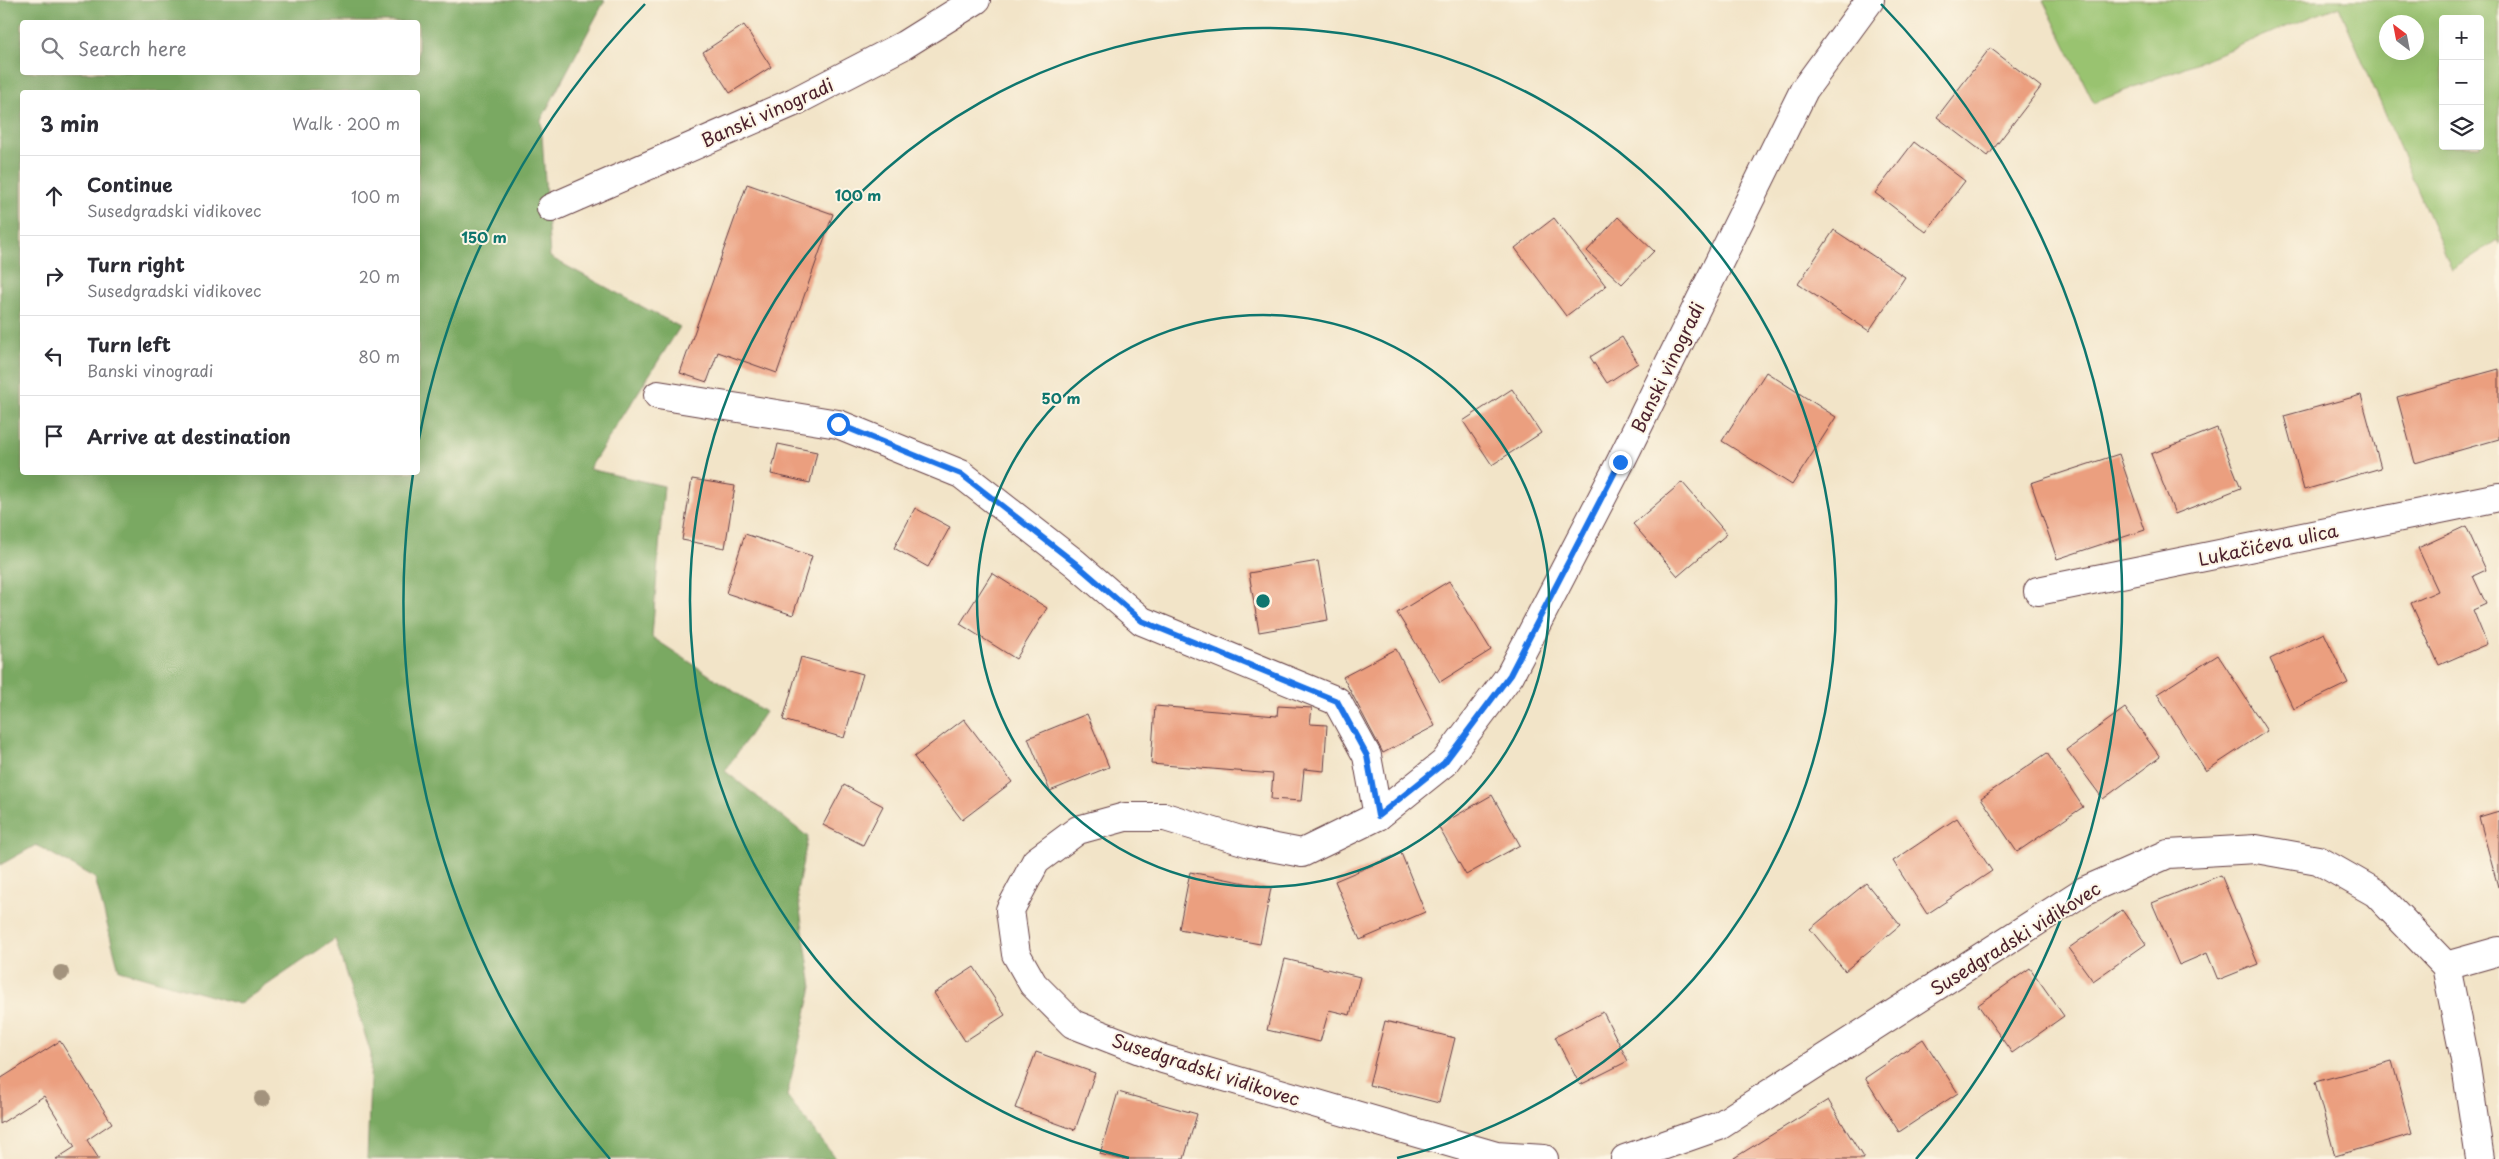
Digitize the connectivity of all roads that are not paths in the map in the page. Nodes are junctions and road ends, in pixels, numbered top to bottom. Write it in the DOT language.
graph roads {
  1 [pos="976,0"];
  2 [pos="1870,0"];
  3 [pos="551,208"];
  4 [pos="658,395"];
  5 [pos="2499,497"];
  6 [pos="2038,591"];
  7 [pos="1378,816"];
  8 [pos="2499,951"];
  9 [pos="2446,966"];
  10 [pos="1544,1159"];
  11 [pos="1625,1159"];
  12 [pos="2480,1159"];
  1 -- 3 [label="street, Banski vinogradi"];
  2 -- 7 [label="street, Banski vinogradi"];
  4 -- 7 [label="street"];
  5 -- 6 [label="street, Lukačićeva ulica"];
  7 -- 10 [label="street, Susedgradski vidikovec"];
  8 -- 9 [label="street"];
  9 -- 11 [label="street, Susedgradski vidikovec"];
  9 -- 12 [label="street"];
}
